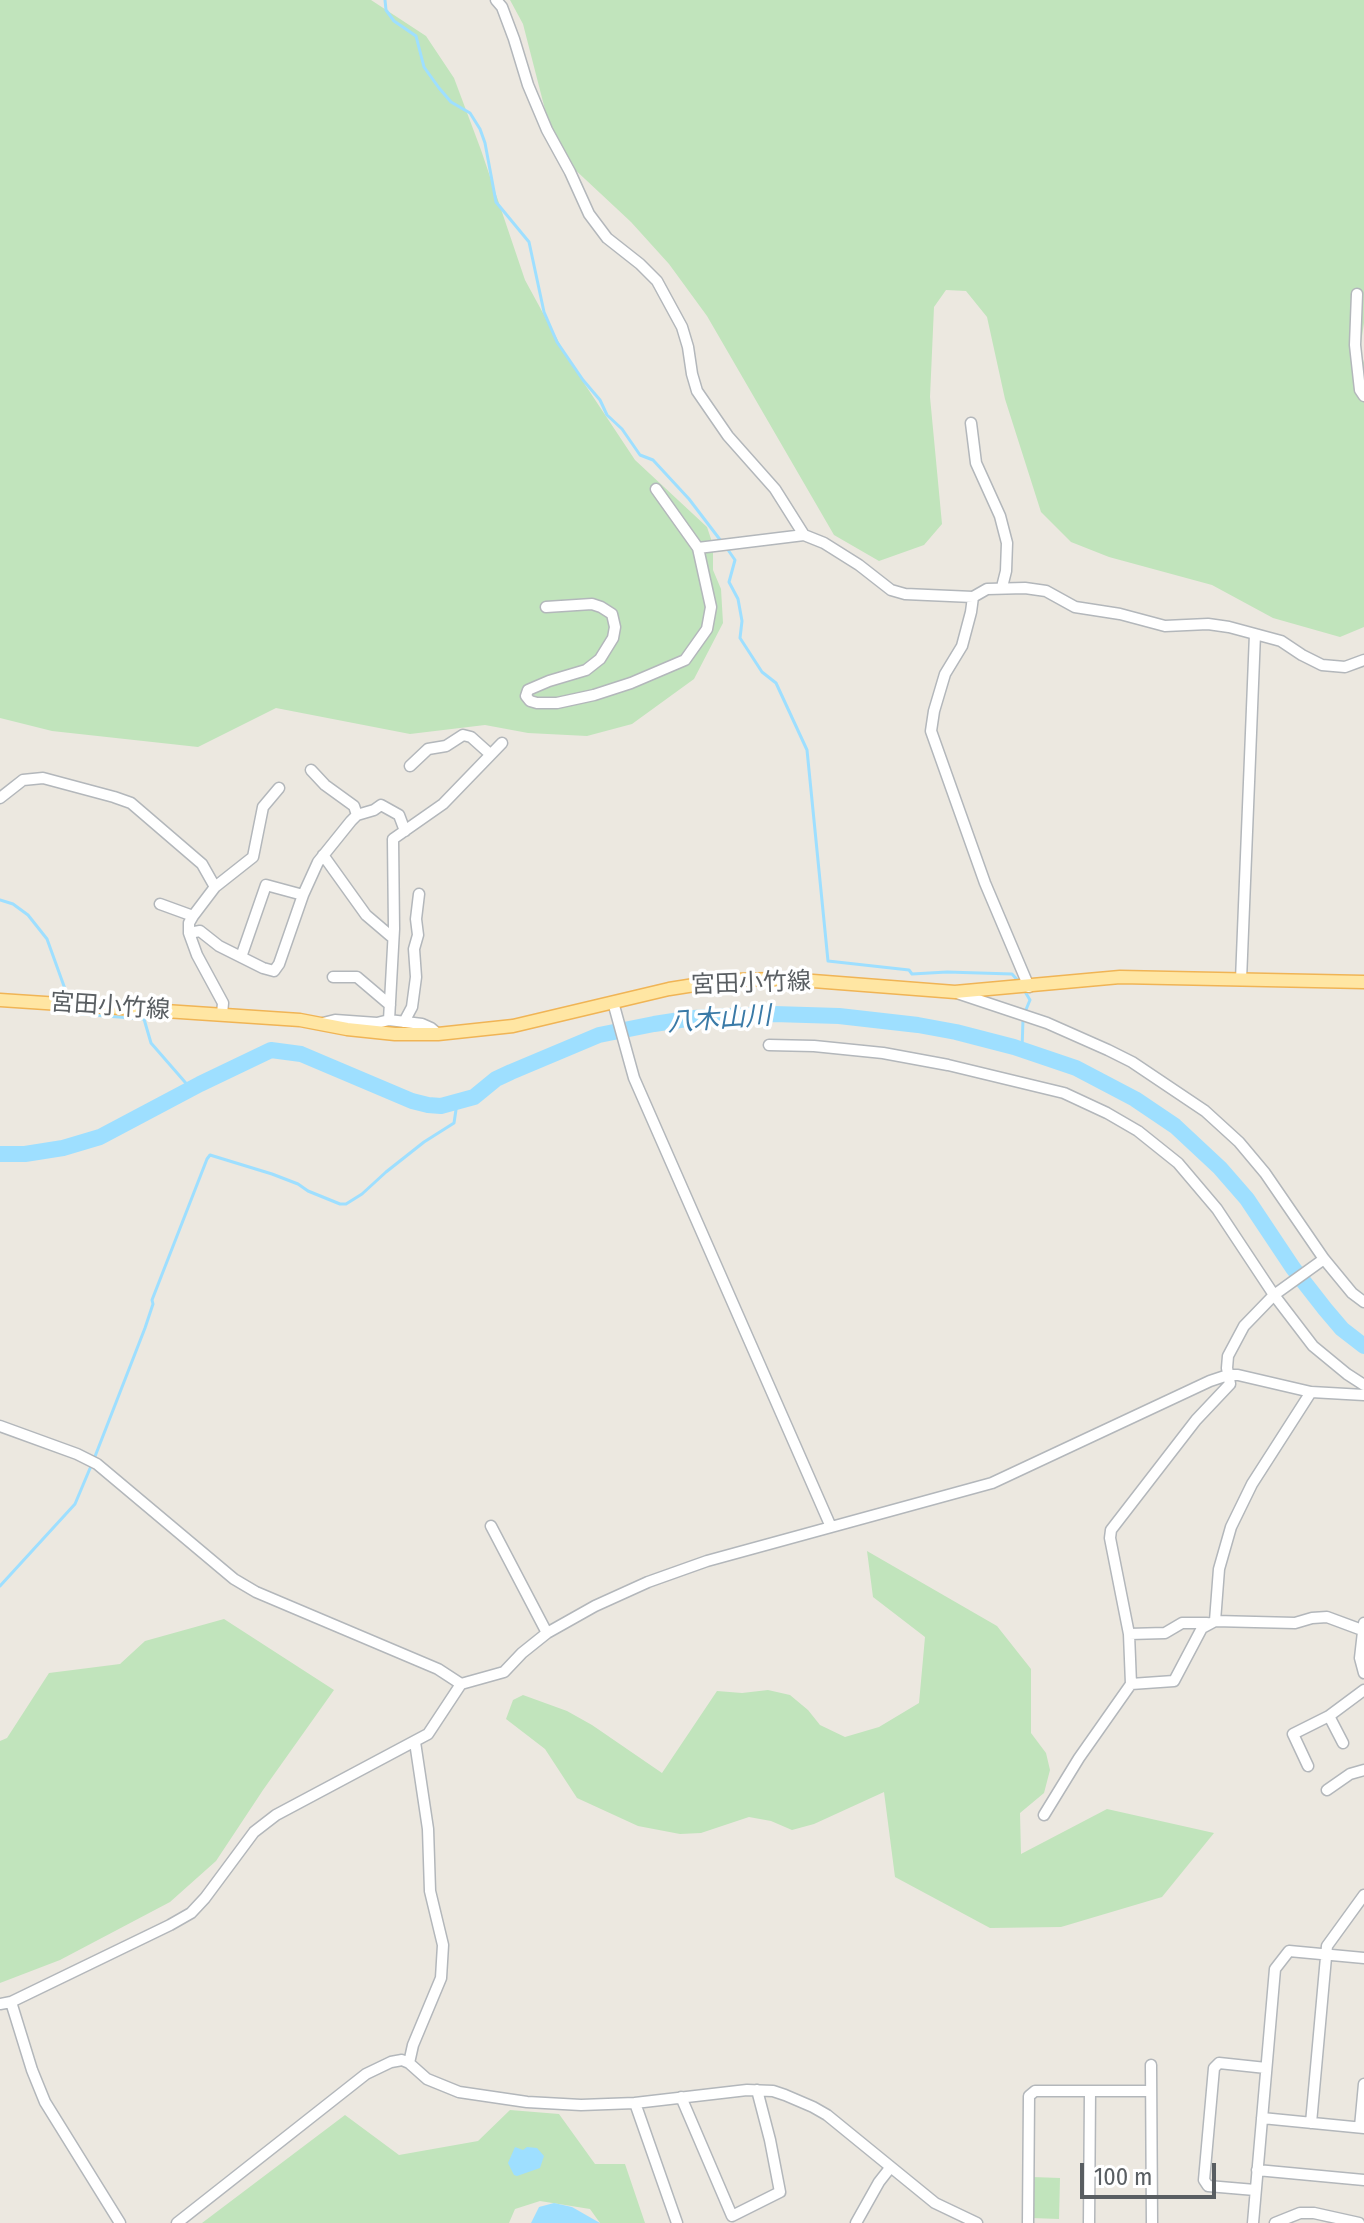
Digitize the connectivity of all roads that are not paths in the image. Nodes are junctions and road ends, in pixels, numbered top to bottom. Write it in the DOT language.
graph roads {
  1 [pos="496,0"];
  2 [pos="1357,294"];
  3 [pos="1364,396"];
  4 [pos="971,423"];
  5 [pos="656,489"];
  6 [pos="804,535"];
  7 [pos="698,548"];
  8 [pos="1002,587"];
  9 [pos="973,597"];
  10 [pos="546,607"];
  11 [pos="1255,634"];
  12 [pos="1364,660"];
  13 [pos="502,743"];
  14 [pos="490,754"];
  15 [pos="410,766"];
  16 [pos="311,770"];
  17 [pos="279,788"];
  18 [pos="0,798"];
  19 [pos="357,815"];
  20 [pos="405,831"];
  21 [pos="323,855"];
  22 [pos="215,887"];
  23 [pos="419,894"];
  24 [pos="303,895"];
  25 [pos="160,904"];
  26 [pos="193,916"];
  27 [pos="189,933"];
  28 [pos="393,938"];
  29 [pos="241,957"];
  30 [pos="333,977"];
  31 [pos="1241,980"];
  32 [pos="1364,982"];
  33 [pos="1029,987"];
  34 [pos="955,992"];
  35 [pos="0,1000"];
  36 [pos="613,1002"];
  37 [pos="390,1005"];
  38 [pos="222,1014"];
  39 [pos="389,1020"];
  40 [pos="404,1022"];
  41 [pos="319,1024"];
  42 [pos="438,1034"];
  43 [pos="769,1045"];
  44 [pos="1324,1259"];
  45 [pos="1274,1295"];
  46 [pos="1364,1302"];
  47 [pos="1228,1375"];
  48 [pos="1364,1385"];
  49 [pos="1311,1392"];
  50 [pos="1364,1395"];
  51 [pos="0,1426"];
  52 [pos="491,1526"];
  53 [pos="831,1527"];
  54 [pos="1211,1622"];
  55 [pos="1363,1626"];
  56 [pos="547,1633"];
  57 [pos="1129,1634"];
  58 [pos="1364,1673"];
  59 [pos="461,1684"];
  60 [pos="1131,1684"];
  61 [pos="1364,1690"];
  62 [pos="1329,1716"];
  63 [pos="415,1742"];
  64 [pos="1343,1743"];
  65 [pos="1308,1766"];
  66 [pos="1364,1770"];
  67 [pos="1327,1790"];
  68 [pos="1044,1815"];
  69 [pos="1364,1895"];
  70 [pos="1326,1954"];
  71 [pos="1364,1958"];
  72 [pos="6,2003"];
  73 [pos="409,2063"];
  74 [pos="1151,2065"];
  75 [pos="1266,2068"];
  76 [pos="1364,2084"];
  77 [pos="757,2090"];
  78 [pos="1090,2091"];
  79 [pos="1151,2091"];
  80 [pos="681,2097"];
  81 [pos="635,2103"];
  82 [pos="1262,2118"];
  83 [pos="1311,2123"];
  84 [pos="1362,2127"];
  85 [pos="890,2168"];
  86 [pos="1257,2170"];
  87 [pos="1364,2180"];
  88 [pos="1255,2190"];
  89 [pos="120,2223"];
  90 [pos="177,2223"];
  91 [pos="677,2223"];
  92 [pos="856,2223"];
  93 [pos="977,2223"];
  94 [pos="1028,2223"];
  95 [pos="1089,2223"];
  96 [pos="1152,2223"];
  97 [pos="1253,2223"];
  98 [pos="1275,2223"];
  99 [pos="1359,2223"];
  1 -- 6 [label="street"];
  2 -- 3 [label="street"];
  4 -- 8 [label="street"];
  5 -- 7 [label="street"];
  6 -- 7 [label="street"];
  6 -- 9 [label="street"];
  7 -- 10 [label="street"];
  8 -- 9 [label="street"];
  8 -- 11 [label="street"];
  9 -- 33 [label="street"];
  11 -- 12 [label="street"];
  11 -- 31 [label="street"];
  13 -- 14 [label="street"];
  14 -- 15 [label="street"];
  14 -- 20 [label="street"];
  16 -- 19 [label="street"];
  17 -- 22 [label="street"];
  18 -- 22 [label="street"];
  19 -- 20 [label="street"];
  19 -- 21 [label="street"];
  20 -- 28 [label="street"];
  21 -- 24 [label="street"];
  21 -- 28 [label="street"];
  22 -- 26 [label="street"];
  23 -- 40 [label="street"];
  24 -- 29 [label="street"];
  24 -- 29 [label="street"];
  25 -- 26 [label="street"];
  26 -- 27 [label="street"];
  27 -- 29 [label="street"];
  27 -- 38 [label="street"];
  28 -- 37 [label="street"];
  30 -- 37 [label="street"];
  31 -- 32 [label="main road, 宮田小竹線"];
  31 -- 33 [label="main road, 宮田小竹線"];
  33 -- 34 [label="main road, 宮田小竹線"];
  34 -- 36 [label="main road, 宮田小竹線"];
  34 -- 44 [label="street"];
  35 -- 38 [label="main road, 宮田小竹線"];
  36 -- 42 [label="main road, 宮田小竹線"];
  36 -- 53 [label="street"];
  37 -- 39 [label="street"];
  38 -- 41 [label="main road, 宮田小竹線"];
  39 -- 40 [label="street"];
  39 -- 41 [label="street"];
  40 -- 42 [label="street"];
  41 -- 42 [label="main road, 宮田小竹線"];
  43 -- 45 [label="street"];
  44 -- 45 [label="street"];
  44 -- 46 [label="street"];
  45 -- 47 [label="street"];
  45 -- 48 [label="street"];
  47 -- 49 [label="street"];
  47 -- 53 [label="street"];
  47 -- 57 [label="street"];
  49 -- 50 [label="street"];
  49 -- 54 [label="street"];
  51 -- 59 [label="street"];
  52 -- 56 [label="street"];
  53 -- 56 [label="street"];
  54 -- 55 [label="street"];
  54 -- 57 [label="street"];
  54 -- 60 [label="street"];
  55 -- 58 [label="street"];
  56 -- 59 [label="street"];
  57 -- 60 [label="street"];
  59 -- 63 [label="street"];
  60 -- 68 [label="street"];
  61 -- 62 [label="street"];
  62 -- 64 [label="street"];
  62 -- 65 [label="street"];
  63 -- 72 [label="street"];
  63 -- 73 [label="street"];
  66 -- 67 [label="street"];
  69 -- 70 [label="street"];
  70 -- 71 [label="street"];
  70 -- 75 [label="street"];
  70 -- 83 [label="street"];
  72 -- 89 [label="street"];
  73 -- 81 [label="street"];
  73 -- 90 [label="street"];
  74 -- 79 [label="street"];
  75 -- 82 [label="street"];
  75 -- 88 [label="street"];
  76 -- 84 [label="street"];
  77 -- 80 [label="street"];
  77 -- 80 [label="street"];
  77 -- 85 [label="street"];
  78 -- 79 [label="street"];
  78 -- 94 [label="street"];
  78 -- 95 [label="street"];
  79 -- 96 [label="street"];
  80 -- 81 [label="street"];
  81 -- 91 [label="street"];
  82 -- 83 [label="street"];
  82 -- 86 [label="street"];
  83 -- 84 [label="street"];
  85 -- 92 [label="street"];
  85 -- 93 [label="street"];
  86 -- 87 [label="street"];
  86 -- 88 [label="street"];
  88 -- 97 [label="street"];
  98 -- 99 [label="street"];
}
